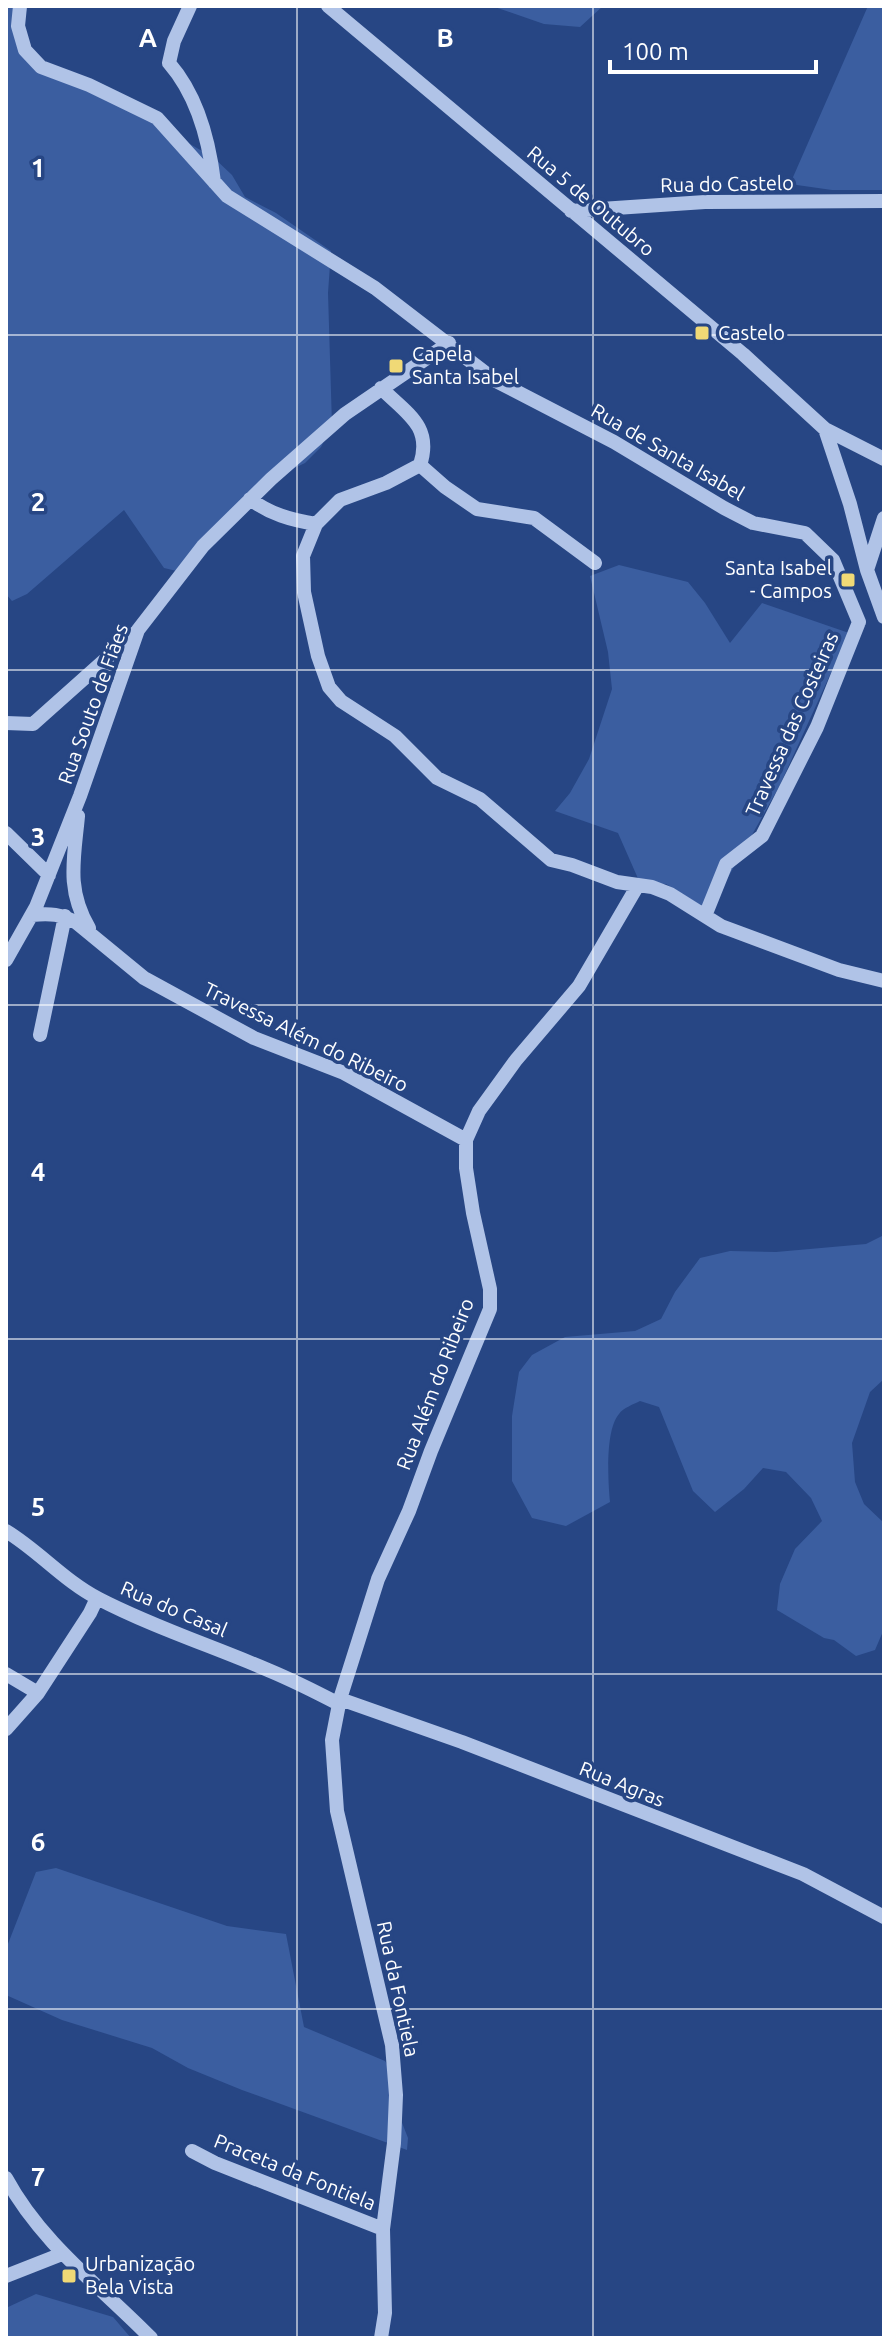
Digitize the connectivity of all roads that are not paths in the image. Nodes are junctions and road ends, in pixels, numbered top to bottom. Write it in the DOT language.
graph roads {
  1 [pos="20,6"];
  2 [pos="190,6"];
  3 [pos="328,6"];
  4 [pos="214,182"];
  5 [pos="884,201"];
  6 [pos="571,211"];
  7 [pos="449,343"];
  8 [pos="381,388"];
  9 [pos="825,429"];
  10 [pos="884,459"];
  11 [pos="420,465"];
  12 [pos="250,499"];
  13 [pos="884,518"];
  14 [pos="316,524"];
  15 [pos="595,563"];
  16 [pos="867,570"];
  17 [pos="883,616"];
  18 [pos="859,622"];
  19 [pos="138,630"];
  20 [pos="6,723"];
  21 [pos="80,796"];
  22 [pos="6,833"];
  23 [pos="49,875"];
  24 [pos="638,885"];
  25 [pos="32,915"];
  26 [pos="65,916"];
  27 [pos="705,916"];
  28 [pos="94,936"];
  29 [pos="6,960"];
  30 [pos="884,981"];
  31 [pos="40,1035"];
  32 [pos="466,1140"];
  33 [pos="6,1531"];
  34 [pos="97,1598"];
  35 [pos="6,1674"];
  36 [pos="38,1693"];
  37 [pos="340,1702"];
  38 [pos="6,1729"];
  39 [pos="884,1917"];
  40 [pos="192,2151"];
  41 [pos="6,2178"];
  42 [pos="383,2229"];
  43 [pos="62,2254"];
  44 [pos="6,2276"];
  45 [pos="151,2338"];
  46 [pos="381,2338"];
  1 -- 4 [label="street, Rua de Santa Isabel"];
  2 -- 4 [label="street"];
  3 -- 6 [label="street, Rua 5 de Outubro"];
  4 -- 7 [label="street, Rua de Santa Isabel"];
  5 -- 6 [label="street, Rua do Castelo"];
  6 -- 9 [label="street, Rua 5 de Outubro"];
  7 -- 8 [label="street, Rua Souto de Fiães"];
  7 -- 18 [label="street, Rua de Santa Isabel"];
  8 -- 11 [label="street"];
  8 -- 12 [label="street, Rua Souto de Fiães"];
  9 -- 10 [label="street, Rua 5 de Outubro"];
  9 -- 16 [label="street, Rua 5 de Outubro"];
  11 -- 14 [label="street"];
  11 -- 15 [label="street"];
  12 -- 14 [label="street"];
  12 -- 19 [label="street, Rua Souto de Fiães"];
  13 -- 16 [label="street"];
  14 -- 24 [label="street"];
  16 -- 17 [label="street, Rua 5 de Outubro"];
  17 -- 18 [label="street"];
  18 -- 27 [label="street, Travessa das Costeiras"];
  19 -- 20 [label="street"];
  19 -- 21 [label="street, Rua Souto de Fiães"];
  21 -- 23 [label="street, Rua Souto de Fiães"];
  21 -- 28 [label="street, Travessa Além do Ribeiro"];
  22 -- 23 [label="street"];
  23 -- 25 [label="street, Rua Souto de Fiães"];
  24 -- 27 [label="street"];
  24 -- 32 [label="street, Rua Além do Ribeiro"];
  25 -- 26 [label="street"];
  25 -- 29 [label="street, Rua Souto de Fiães"];
  26 -- 28 [label="street, Travessa Além do Ribeiro"];
  26 -- 31 [label="street"];
  27 -- 30 [label="street"];
  28 -- 32 [label="street, Travessa Além do Ribeiro"];
  32 -- 37 [label="street, Rua Além do Ribeiro"];
  33 -- 34 [label="street, Rua do Casal"];
  34 -- 36 [label="street"];
  34 -- 37 [label="street, Rua do Casal"];
  35 -- 36 [label="street"];
  36 -- 38 [label="street"];
  37 -- 39 [label="street, Rua Agras"];
  37 -- 42 [label="street, Rua da Fontiela"];
  40 -- 42 [label="street, Praceta da Fontiela"];
  41 -- 43 [label="street"];
  42 -- 46 [label="street, Rua da Fontiela"];
  43 -- 44 [label="street"];
  43 -- 45 [label="street"];
}
